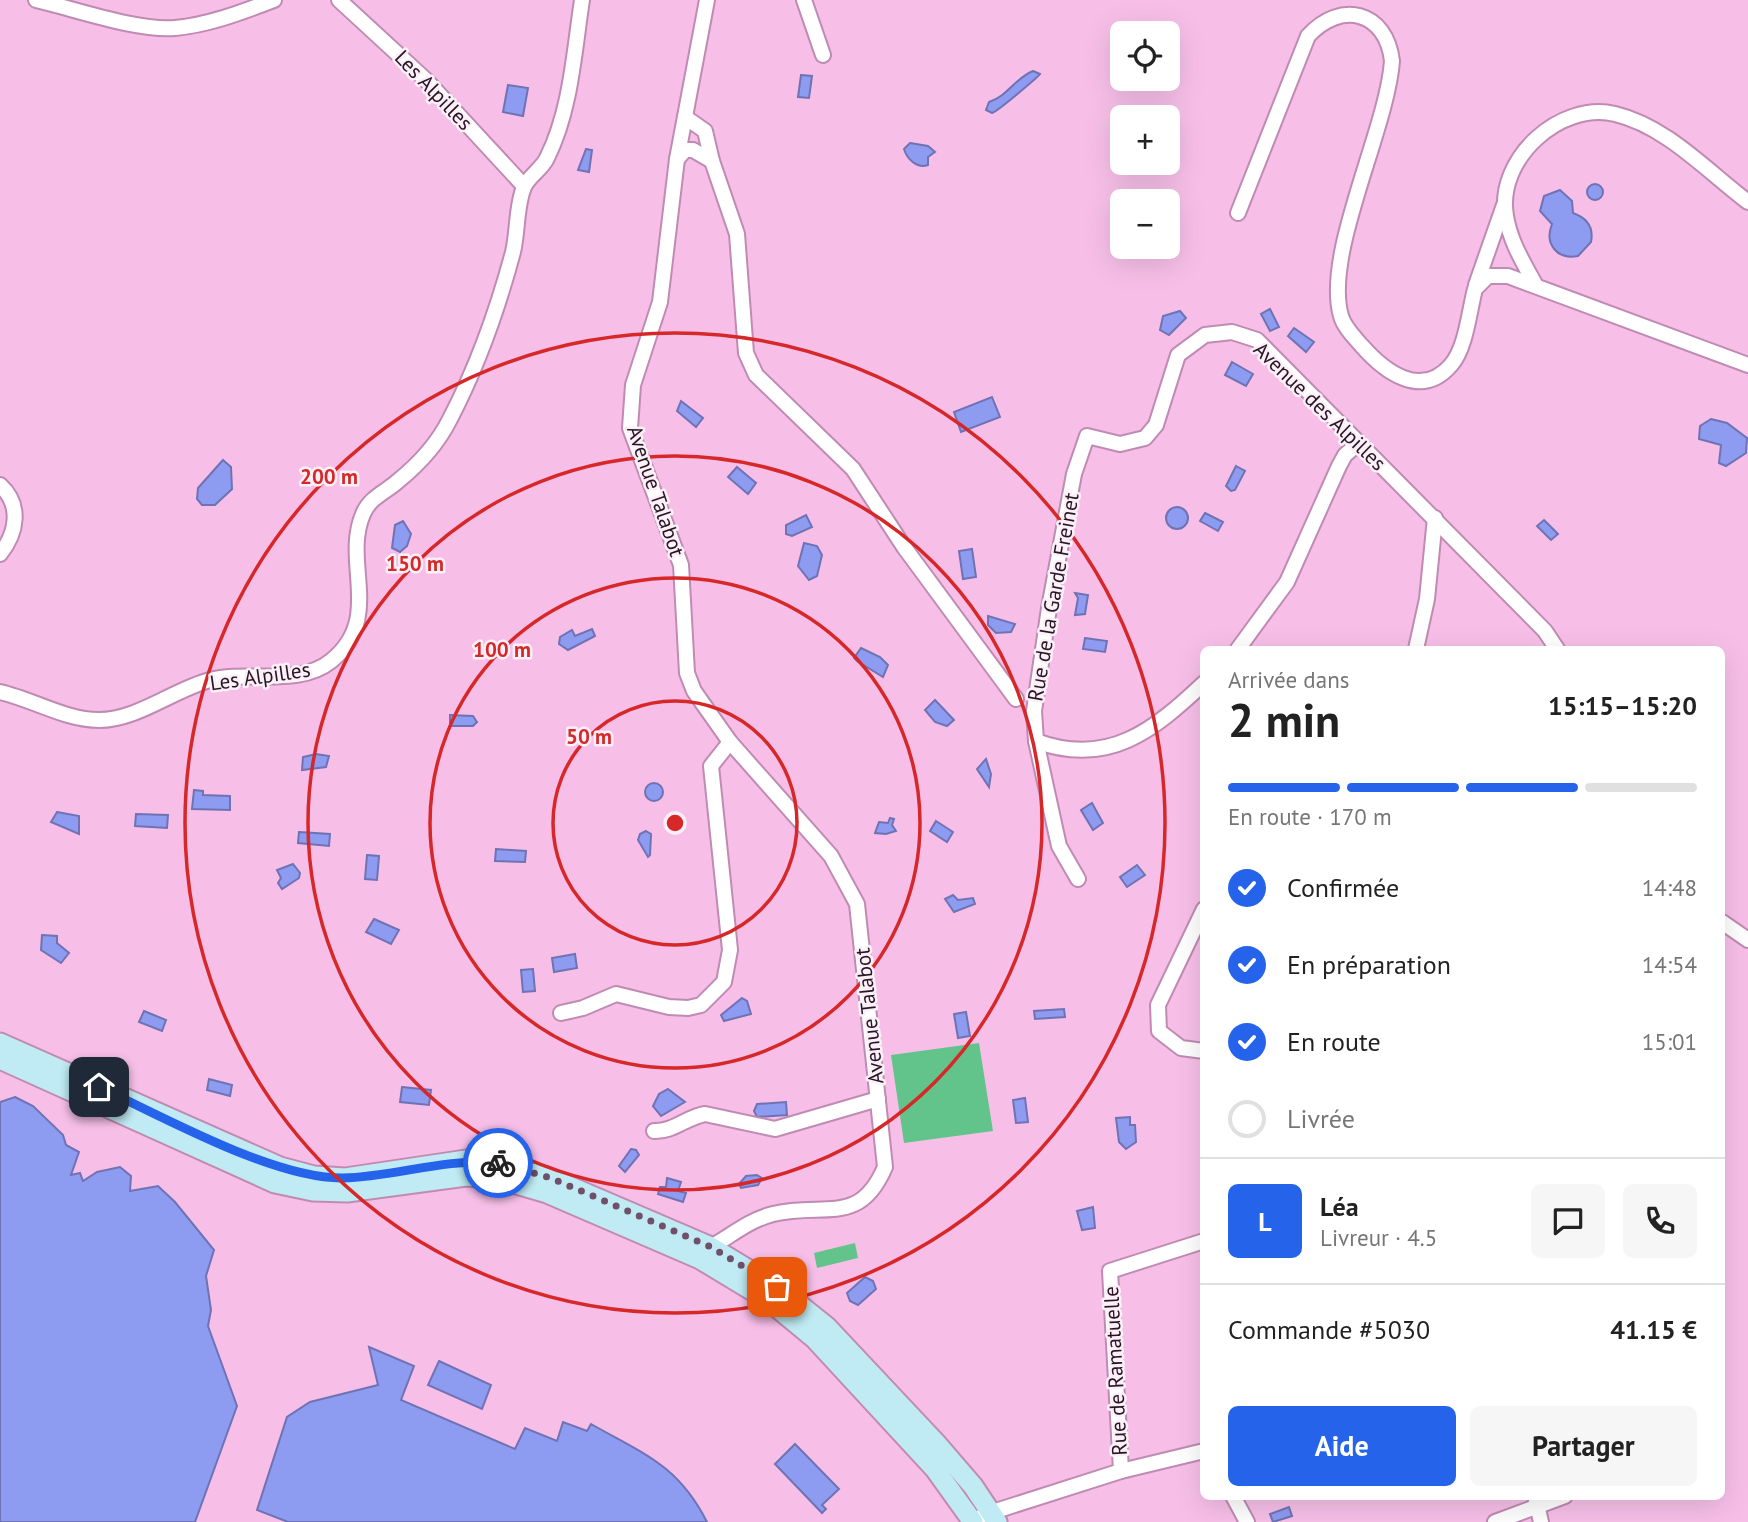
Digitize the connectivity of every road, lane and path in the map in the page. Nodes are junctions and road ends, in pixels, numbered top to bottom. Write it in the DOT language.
graph roads {
  1 [pos="36,0"];
  2 [pos="274,0"];
  3 [pos="339,0"];
  4 [pos="583,0"];
  5 [pos="707,0"];
  6 [pos="804,0"];
  7 [pos="823,55"];
  8 [pos="685,117"];
  9 [pos="677,159"];
  10 [pos="712,160"];
  11 [pos="524,186"];
  12 [pos="1506,199"];
  13 [pos="1748,202"];
  14 [pos="1238,213"];
  15 [pos="1535,284"];
  16 [pos="1475,289"];
  17 [pos="1748,365"];
  18 [pos="1087,436"];
  19 [pos="1359,443"];
  20 [pos="0,485"];
  21 [pos="1435,518"];
  22 [pos="0,554"];
  23 [pos="1240,646"];
  24 [pos="1417,646"];
  25 [pos="1555,646"];
  26 [pos="1200,686"];
  27 [pos="0,692"];
  28 [pos="1016,699"];
  29 [pos="1036,741"];
  30 [pos="730,742"];
  31 [pos="1078,879"];
  32 [pos="1200,917"];
  33 [pos="1725,924"];
  34 [pos="1748,940"];
  35 [pos="561,1013"];
  36 [pos="0,1043"];
  37 [pos="1200,1051"];
  38 [pos="0,1059"];
  39 [pos="878,1100"];
  40 [pos="654,1131"];
  41 [pos="1200,1242"];
  42 [pos="711,1247"];
  43 [pos="685,1253"];
  44 [pos="1200,1452"];
  45 [pos="1121,1471"];
  46 [pos="1235,1500"];
  47 [pos="1536,1501"];
  48 [pos="994,1516"];
  49 [pos="973,1521"];
  50 [pos="1247,1522"];
  51 [pos="1495,1522"];
  52 [pos="1541,1522"];
  1 -- 2 [label="street"];
  3 -- 11 [label="street, Les Alpilles"];
  4 -- 11 [label="street"];
  5 -- 8 [label="street, Avenue Talabot"];
  6 -- 7 [label="street"];
  8 -- 9 [label="street, Avenue Talabot"];
  8 -- 10 [label="street"];
  9 -- 10 [label="street"];
  9 -- 30 [label="street, Avenue Talabot"];
  10 -- 28 [label="street"];
  11 -- 27 [label="street, Les Alpilles"];
  12 -- 13 [label="street"];
  12 -- 15 [label="street"];
  12 -- 16 [label="street"];
  14 -- 16 [label="street"];
  15 -- 16 [label="street"];
  15 -- 17 [label="street"];
  18 -- 19 [label="street, Avenue des Alpilles"];
  18 -- 29 [label="street, Rue de la Garde Freinet"];
  19 -- 21 [label="street, Avenue des Alpilles"];
  19 -- 23 [label="street"];
  20 -- 22 [label="street"];
  21 -- 24 [label="street"];
  21 -- 25 [label="street, Avenue des Alpilles"];
  26 -- 29 [label="street"];
  29 -- 31 [label="street, Rue de la Garde Freinet"];
  30 -- 35 [label="street"];
  30 -- 39 [label="street, Avenue Talabot"];
  32 -- 37 [label="street"];
  33 -- 34 [label="street"];
  36 -- 42 [label="main road"];
  38 -- 43 [label="main road"];
  39 -- 40 [label="street"];
  39 -- 42 [label="street, Avenue Talabot"];
  41 -- 45 [label="street, Rue de Ramatuelle"];
  42 -- 43 [label="street"];
  42 -- 48 [label="main road"];
  43 -- 49 [label="main road"];
  44 -- 45 [label="street"];
  45 -- 48 [label="street"];
  46 -- 50 [label="street"];
  47 -- 51 [label="street"];
  47 -- 52 [label="street"];
  48 -- 49 [label="street"];
}
